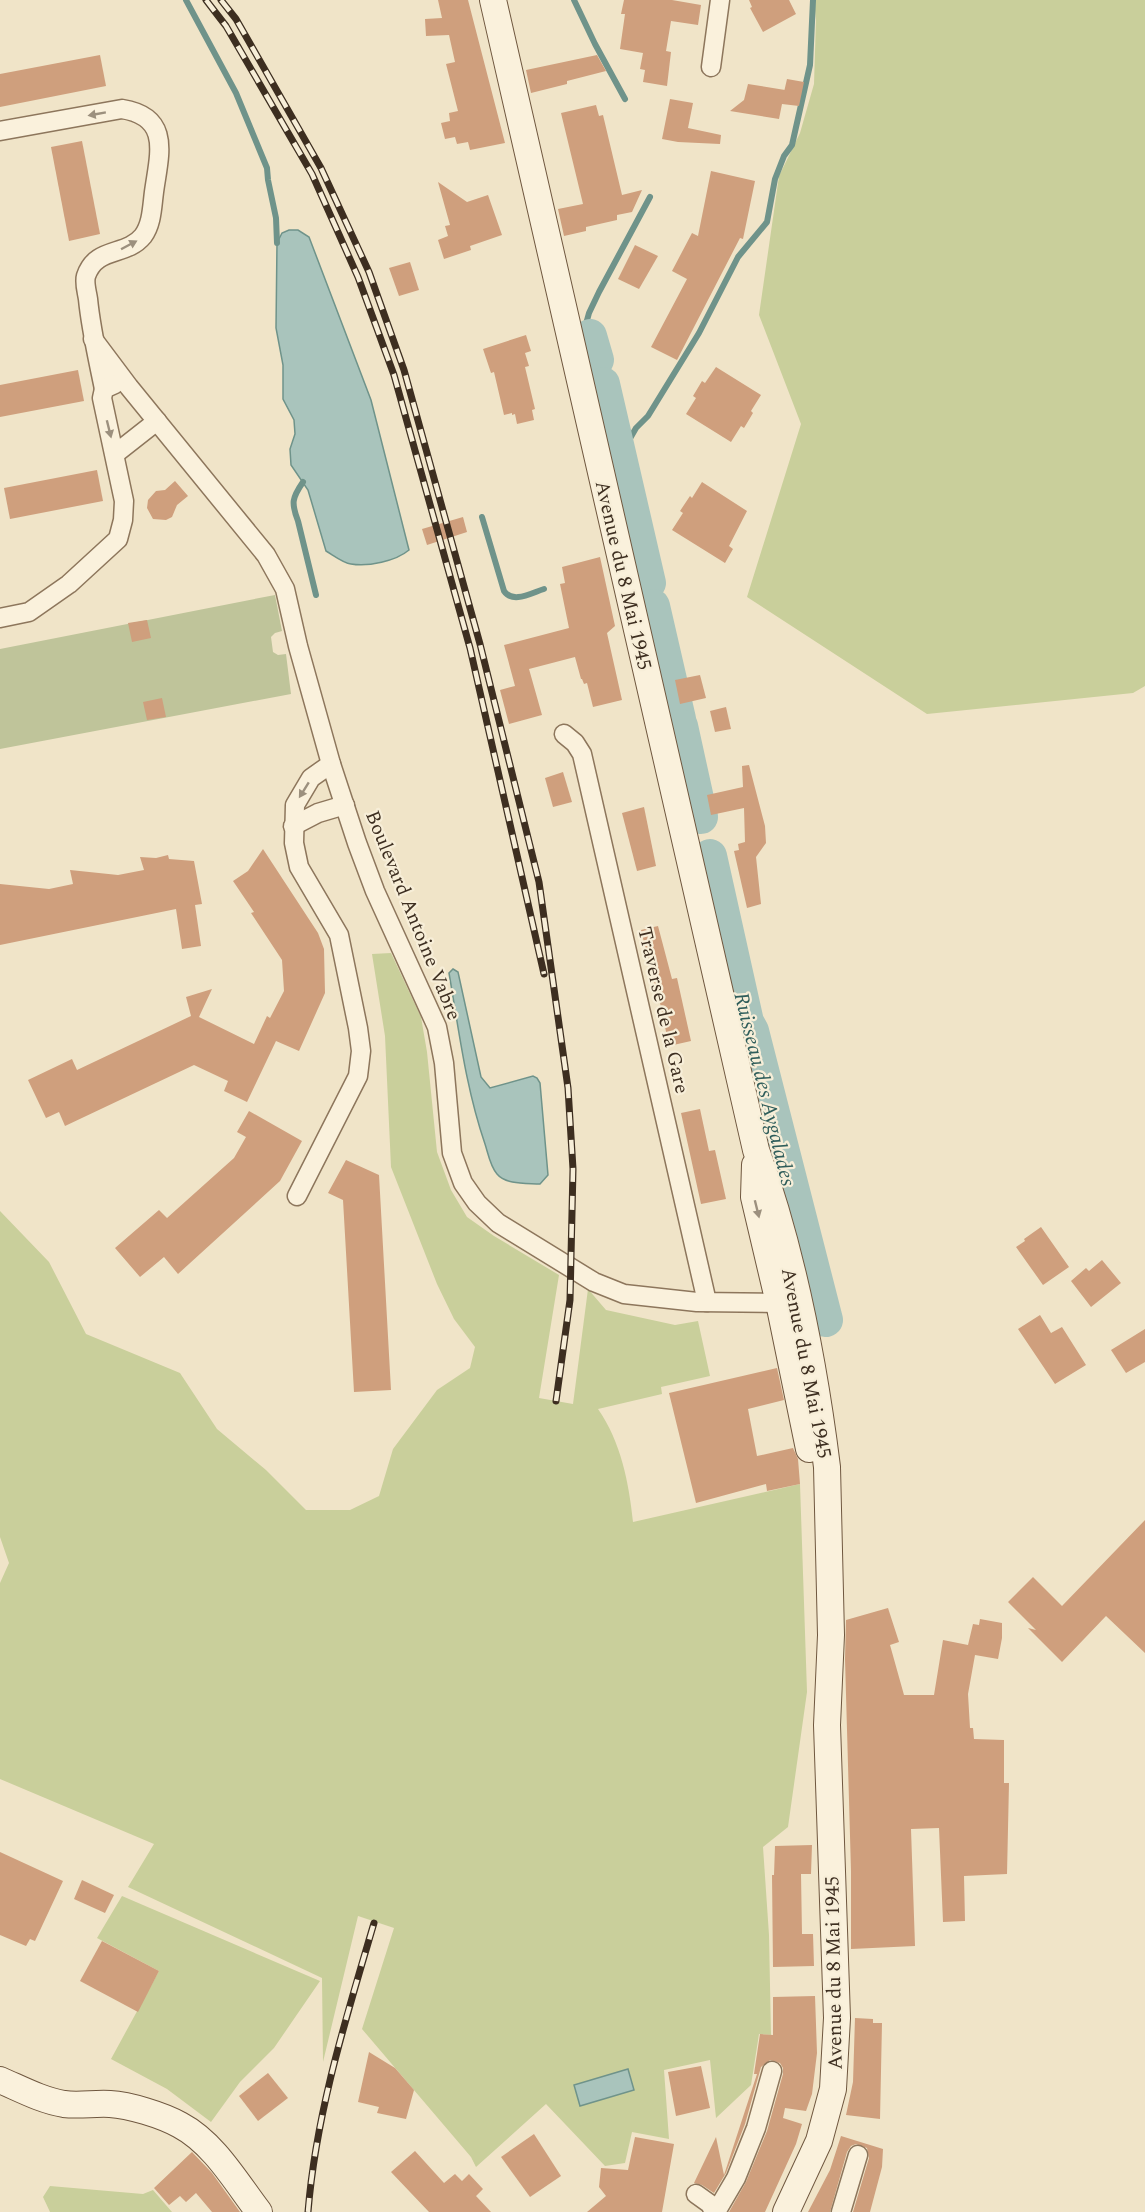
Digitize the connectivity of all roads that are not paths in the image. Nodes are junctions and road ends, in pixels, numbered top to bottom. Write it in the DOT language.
graph roads {
  1 [pos="720,0"];
  2 [pos="496,1"];
  3 [pos="711,67"];
  4 [pos="0,131"];
  5 [pos="93,339"];
  6 [pos="129,387"];
  7 [pos="104,389"];
  8 [pos="157,421"];
  9 [pos="115,454"];
  10 [pos="0,618"];
  11 [pos="564,734"];
  12 [pos="331,764"];
  13 [pos="345,805"];
  14 [pos="294,826"];
  15 [pos="297,1196"];
  16 [pos="788,1301"];
  17 [pos="707,1302"];
  18 [pos="772,2071"];
  19 [pos="0,2080"];
  20 [pos="0,2096"];
  21 [pos="155,2115"];
  22 [pos="858,2155"];
  23 [pos="696,2194"];
  24 [pos="259,2212"];
  25 [pos="715,2212"];
  26 [pos="786,2212"];
  27 [pos="841,2212"];
  1 -- 3 [label="street"];
  2 -- 16 [label="main road, Avenue du 8 Mai 1945"];
  5 -- 4 [label="street, one-way"];
  5 -- 6 [label="street, Boulevard Antoine Vabre"];
  5 -- 7 [label="street"];
  6 -- 7 [label="street"];
  6 -- 8 [label="street, Boulevard Antoine Vabre"];
  7 -- 9 [label="street, one-way"];
  8 -- 9 [label="street"];
  8 -- 12 [label="street, Boulevard Antoine Vabre"];
  9 -- 10 [label="street"];
  11 -- 17 [label="street, Traverse de la Gare"];
  12 -- 13 [label="street, Boulevard Antoine Vabre"];
  12 -- 14 [label="street, one-way"];
  13 -- 14 [label="street"];
  13 -- 17 [label="street, Boulevard Antoine Vabre"];
  14 -- 15 [label="street"];
  16 -- 17 [label="street, Boulevard Antoine Vabre"];
  16 -- 26 [label="main road, Avenue du 8 Mai 1945"];
  18 -- 25 [label="street"];
  19 -- 21 [label="main road"];
  20 -- 21 [label="main road"];
  21 -- 24 [label="main road"];
  22 -- 27 [label="street"];
  23 -- 25 [label="street"];
}
